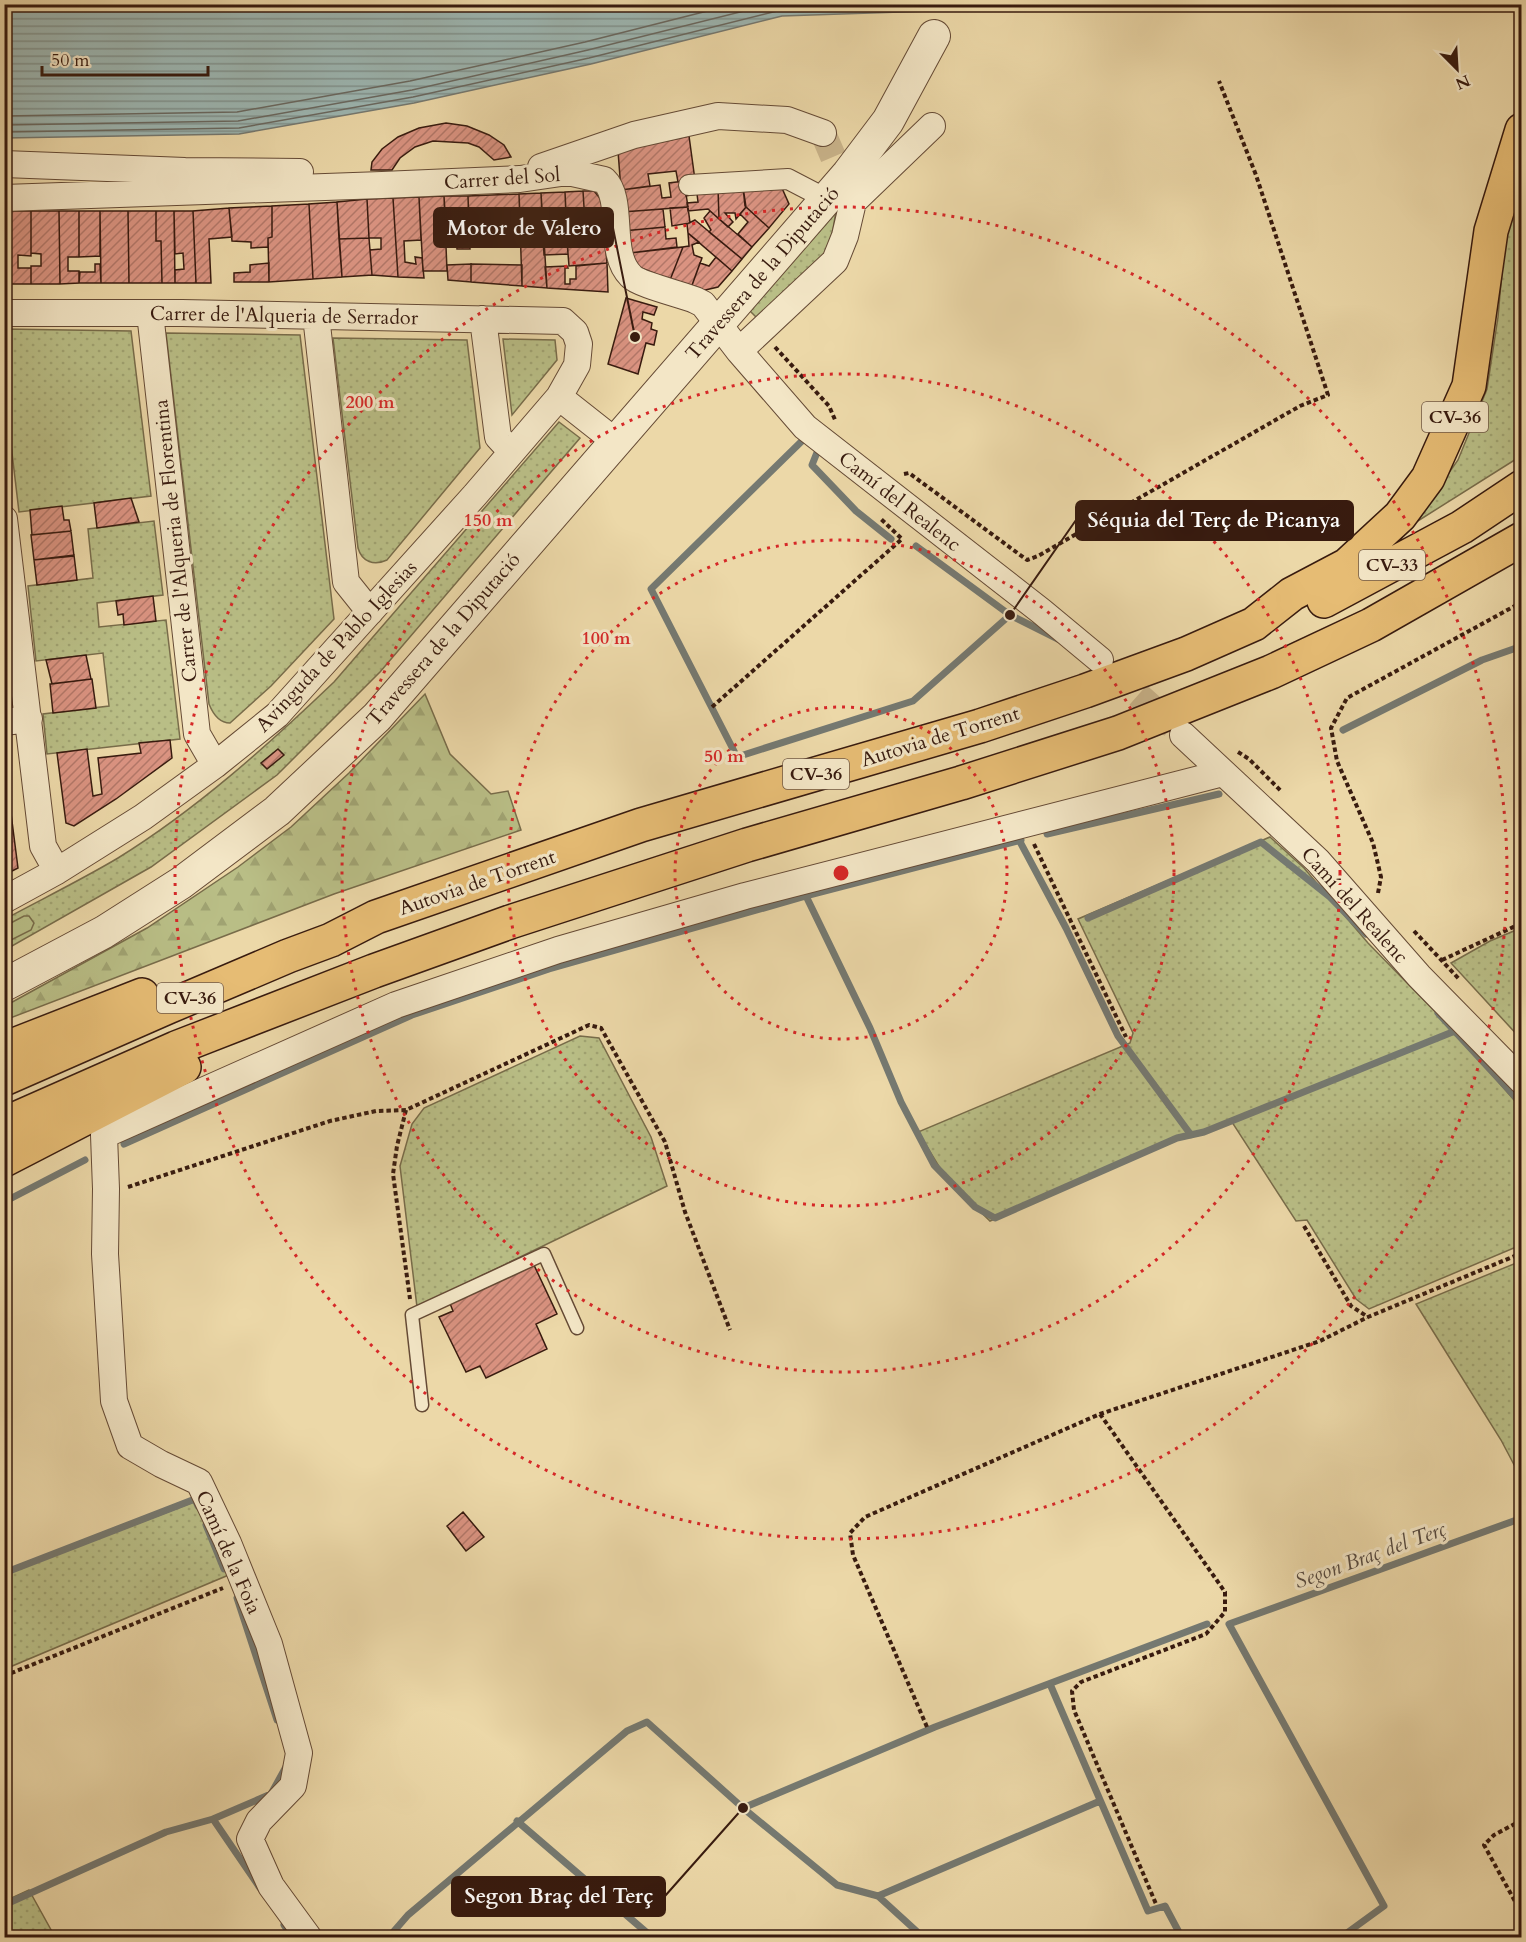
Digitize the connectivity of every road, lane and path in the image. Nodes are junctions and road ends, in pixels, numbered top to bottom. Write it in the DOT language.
graph roads {
  1 [pos="934,36"];
  2 [pos="1219,81"];
  3 [pos="932,126"];
  4 [pos="1521,130"];
  5 [pos="824,133"];
  6 [pos="4,164"];
  7 [pos="520,179"];
  8 [pos="689,185"];
  9 [pos="374,186"];
  10 [pos="4,198"];
  11 [pos="825,201"];
  12 [pos="4,313"];
  13 [pos="150,313"];
  14 [pos="316,316"];
  15 [pos="483,319"];
  16 [pos="563,321"];
  17 [pos="717,324"];
  18 [pos="768,340"];
  19 [pos="739,351"];
  20 [pos="559,397"];
  21 [pos="837,428"];
  22 [pos="616,441"];
  23 [pos="511,451"];
  24 [pos="1521,487"];
  25 [pos="887,490"];
  26 [pos="4,519"];
  27 [pos="1521,539"];
  28 [pos="1521,602"];
  29 [pos="370,612"];
  30 [pos="1254,624"];
  31 [pos="1100,660"];
  32 [pos="712,706"];
  33 [pos="17,721"];
  34 [pos="1183,735"];
  35 [pos="215,765"];
  36 [pos="1223,772"];
  37 [pos="1024,825"];
  38 [pos="57,871"];
  39 [pos="4,900"];
  40 [pos="1362,911"];
  41 [pos="376,917"];
  42 [pos="1521,923"];
  43 [pos="374,970"];
  44 [pos="1419,976"];
  45 [pos="4,985"];
  46 [pos="1126,1036"];
  47 [pos="4,1049"];
  48 [pos="4,1079"];
  49 [pos="1521,1082"];
  50 [pos="406,1110"];
  51 [pos="4,1124"];
  52 [pos="4,1160"];
  53 [pos="106,1189"];
  54 [pos="1304,1226"];
  55 [pos="1521,1253"];
  56 [pos="412,1315"];
  57 [pos="1368,1317"];
  58 [pos="577,1328"];
  59 [pos="730,1330"];
  60 [pos="422,1405"];
  61 [pos="1100,1414"];
  62 [pos="243,1580"];
  63 [pos="4,1676"];
  64 [pos="927,1727"];
  65 [pos="1521,1820"];
  66 [pos="1156,1904"];
  67 [pos="1521,1914"];
  68 [pos="309,1938"];
  1 -- 11 [label="street, Travessera de la Diputació"];
  2 -- 25 [label="path"];
  3 -- 19 [label="street"];
  4 -- 30 [label="highway, Autovia de Torrent / CV-36"];
  5 -- 7 [label="street"];
  6 -- 9 [label="street, Carrer del Sol"];
  7 -- 9 [label="street, Carrer del Sol"];
  7 -- 17 [label="street, Carrer del Sol"];
  8 -- 11 [label="street"];
  9 -- 10 [label="street, Carrer del Sol"];
  11 -- 17 [label="street, Travessera de la Diputació"];
  12 -- 13 [label="street, Carrer de l'Alqueria de Serrador"];
  13 -- 14 [label="street, Carrer de l'Alqueria de Serrador"];
  13 -- 35 [label="street, Carrer de l'Alqueria de Florentina"];
  14 -- 15 [label="street, Carrer de l'Alqueria de Serrador"];
  14 -- 29 [label="street"];
  15 -- 16 [label="street, Carrer de l'Alqueria de Serrador"];
  15 -- 23 [label="street"];
  16 -- 20 [label="street, Avinguda de Pablo Iglesias"];
  17 -- 19 [label="street, Camí del Realenc"];
  17 -- 22 [label="street, Travessera de la Diputació"];
  18 -- 21 [label="path"];
  19 -- 25 [label="street, Camí del Realenc"];
  20 -- 22 [label="street"];
  20 -- 23 [label="street, Avinguda de Pablo Iglesias"];
  22 -- 45 [label="street, Travessera de la Diputació"];
  23 -- 29 [label="street, Avinguda de Pablo Iglesias"];
  24 -- 30 [label="highway, CV-33"];
  25 -- 31 [label="street, Camí del Realenc"];
  25 -- 32 [label="path"];
  26 -- 33 [label="street"];
  27 -- 43 [label="highway, CV-36"];
  28 -- 40 [label="path"];
  29 -- 35 [label="street, Avinguda de Pablo Iglesias"];
  30 -- 41 [label="highway, Autovia de Torrent / CV-36"];
  33 -- 38 [label="street"];
  34 -- 36 [label="street, Camí del Realenc"];
  35 -- 38 [label="street, Avinguda de Pablo Iglesias"];
  36 -- 37 [label="street"];
  36 -- 40 [label="street, Camí del Realenc"];
  37 -- 46 [label="path"];
  37 -- 53 [label="street, Camí de la Foia"];
  38 -- 39 [label="street, Avinguda de Pablo Iglesias"];
  40 -- 44 [label="street, Camí del Realenc"];
  41 -- 47 [label="highway"];
  41 -- 48 [label="highway, Autovia de Torrent / CV-36"];
  42 -- 44 [label="path"];
  43 -- 51 [label="highway, CV-36"];
  43 -- 52 [label="highway"];
  44 -- 49 [label="street, Camí del Realenc"];
  50 -- 53 [label="path"];
  50 -- 56 [label="path"];
  50 -- 59 [label="path"];
  53 -- 62 [label="street, Camí de la Foia"];
  54 -- 57 [label="path"];
  55 -- 57 [label="path"];
  56 -- 58 [label="lane"];
  56 -- 60 [label="lane"];
  57 -- 61 [label="path"];
  61 -- 64 [label="path"];
  61 -- 66 [label="path"];
  62 -- 63 [label="path"];
  62 -- 68 [label="street, Camí de la Foia"];
  65 -- 67 [label="path"];
}
